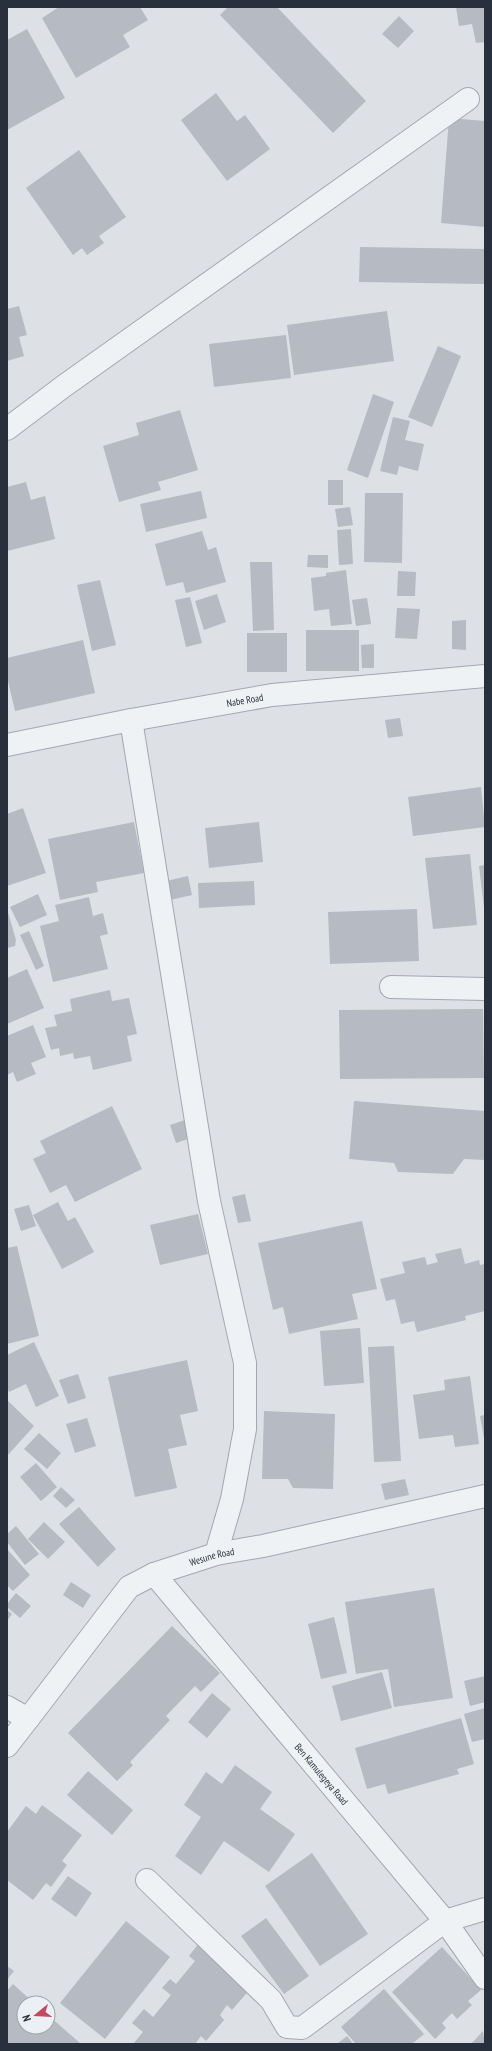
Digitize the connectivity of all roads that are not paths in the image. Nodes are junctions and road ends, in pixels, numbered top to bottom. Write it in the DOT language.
graph roads {
  1 [pos="468,99"];
  2 [pos="7,429"];
  3 [pos="485,676"];
  4 [pos="131,720"];
  5 [pos="7,745"];
  6 [pos="391,987"];
  7 [pos="485,989"];
  8 [pos="485,1496"];
  9 [pos="216,1554"];
  10 [pos="154,1574"];
  11 [pos="7,1707"];
  12 [pos="28,1719"];
  13 [pos="7,1746"];
  14 [pos="147,1880"];
  15 [pos="485,1909"];
  16 [pos="446,1921"];
  17 [pos="485,1978"];
  1 -- 2 [label="street"];
  3 -- 4 [label="street, Nabe Road"];
  4 -- 5 [label="street, Nabe Road"];
  4 -- 9 [label="street"];
  6 -- 7 [label="street"];
  8 -- 9 [label="street, Wesune Road"];
  9 -- 10 [label="street, Wesune Road"];
  10 -- 12 [label="street, Wesune Road"];
  10 -- 16 [label="street, Ben Kamulegeya Road"];
  11 -- 12 [label="street"];
  12 -- 13 [label="street, Wesune Road"];
  14 -- 16 [label="street"];
  15 -- 16 [label="street"];
  16 -- 17 [label="street, Ben Kamulegeya Road"];
}
